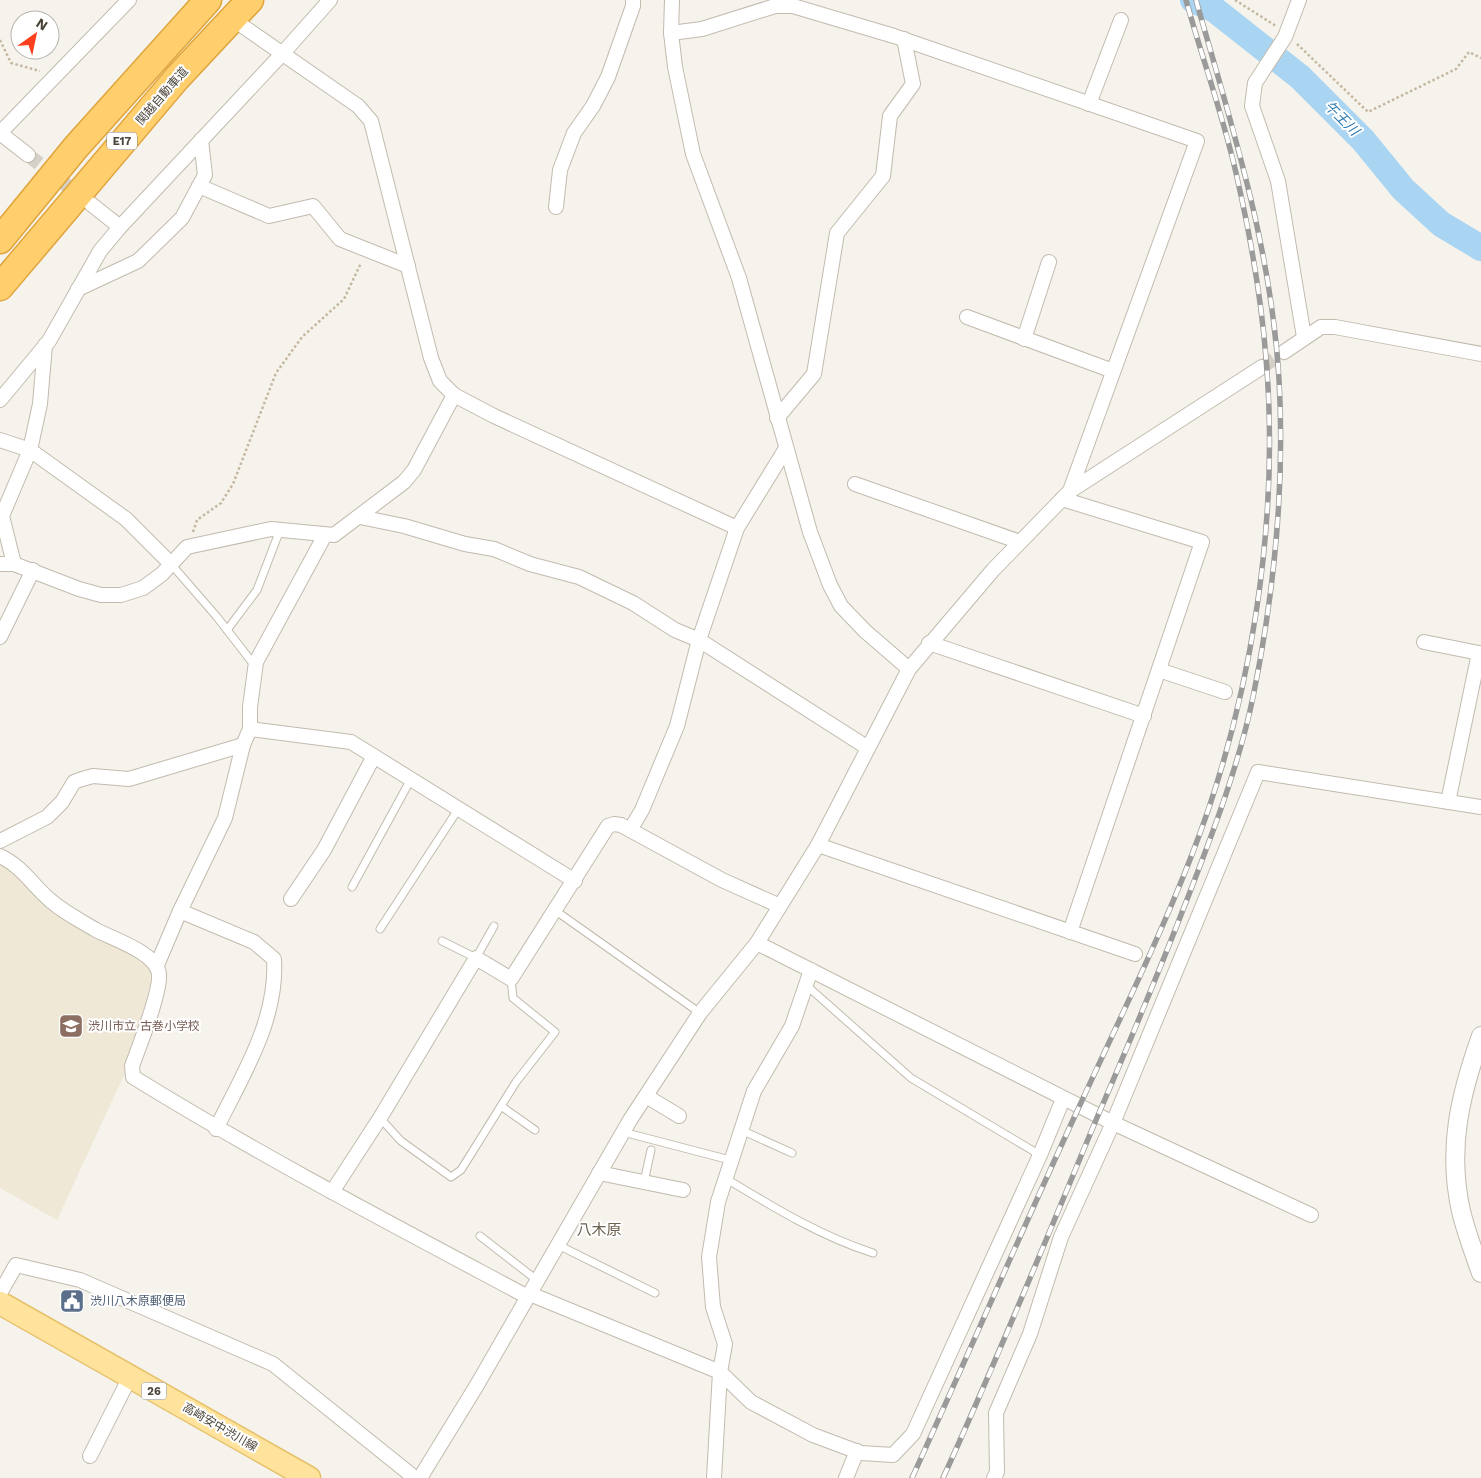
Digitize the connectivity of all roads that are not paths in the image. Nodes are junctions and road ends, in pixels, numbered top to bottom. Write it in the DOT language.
graph roads {
  1 [pos="129,0"];
  2 [pos="208,0"];
  3 [pos="250,0"];
  4 [pos="330,0"];
  5 [pos="633,0"];
  6 [pos="672,0"];
  7 [pos="1299,0"];
  8 [pos="1121,20"];
  9 [pos="244,27"];
  10 [pos="670,34"];
  11 [pos="904,39"];
  12 [pos="282,54"];
  13 [pos="1090,104"];
  14 [pos="0,133"];
  15 [pos="202,140"];
  16 [pos="28,155"];
  17 [pos="199,186"];
  18 [pos="91,204"];
  19 [pos="556,207"];
  20 [pos="120,227"];
  21 [pos="0,240"];
  22 [pos="1049,262"];
  23 [pos="408,266"];
  24 [pos="0,287"];
  25 [pos="78,290"];
  26 [pos="967,317"];
  27 [pos="1304,337"];
  28 [pos="1024,339"];
  29 [pos="45,345"];
  30 [pos="1284,352"];
  31 [pos="1481,354"];
  32 [pos="1262,367"];
  33 [pos="1113,371"];
  34 [pos="454,395"];
  35 [pos="0,400"];
  36 [pos="776,418"];
  37 [pos="0,440"];
  38 [pos="30,450"];
  39 [pos="785,450"];
  40 [pos="855,484"];
  41 [pos="1066,495"];
  42 [pos="360,517"];
  43 [pos="738,528"];
  44 [pos="280,530"];
  45 [pos="325,535"];
  46 [pos="1020,542"];
  47 [pos="7,564"];
  48 [pos="171,564"];
  49 [pos="33,570"];
  50 [pos="227,630"];
  51 [pos="0,637"];
  52 [pos="700,640"];
  53 [pos="1424,642"];
  54 [pos="929,643"];
  55 [pos="255,667"];
  56 [pos="909,669"];
  57 [pos="1159,670"];
  58 [pos="1225,692"];
  59 [pos="1144,716"];
  60 [pos="250,729"];
  61 [pos="243,745"];
  62 [pos="868,748"];
  63 [pos="374,756"];
  64 [pos="411,778"];
  65 [pos="1448,802"];
  66 [pos="1481,807"];
  67 [pos="459,808"];
  68 [pos="630,830"];
  69 [pos="0,841"];
  70 [pos="818,845"];
  71 [pos="0,856"];
  72 [pos="575,881"];
  73 [pos="352,887"];
  74 [pos="291,899"];
  75 [pos="780,906"];
  76 [pos="180,911"];
  77 [pos="556,911"];
  78 [pos="494,926"];
  79 [pos="380,929"];
  80 [pos="1070,932"];
  81 [pos="442,941"];
  82 [pos="757,943"];
  83 [pos="1135,954"];
  84 [pos="476,958"];
  85 [pos="157,965"];
  86 [pos="811,970"];
  87 [pos="511,979"];
  88 [pos="806,985"];
  89 [pos="700,1013"];
  90 [pos="1481,1036"];
  91 [pos="646,1096"];
  92 [pos="1063,1099"];
  93 [pos="501,1106"];
  94 [pos="679,1116"];
  95 [pos="380,1118"];
  96 [pos="1113,1123"];
  97 [pos="216,1129"];
  98 [pos="535,1130"];
  99 [pos="741,1130"];
  100 [pos="623,1132"];
  101 [pos="651,1150"];
  102 [pos="792,1153"];
  103 [pos="1040,1155"];
  104 [pos="730,1160"];
  105 [pos="600,1174"];
  106 [pos="725,1178"];
  107 [pos="644,1182"];
  108 [pos="683,1190"];
  109 [pos="332,1192"];
  110 [pos="1312,1215"];
  111 [pos="480,1236"];
  112 [pos="558,1245"];
  113 [pos="873,1253"];
  114 [pos="1481,1273"];
  115 [pos="538,1281"];
  116 [pos="0,1293"];
  117 [pos="655,1293"];
  118 [pos="529,1296"];
  119 [pos="0,1303"];
  120 [pos="720,1372"];
  121 [pos="130,1377"];
  122 [pos="857,1451"];
  123 [pos="90,1456"];
  124 [pos="309,1478"];
  125 [pos="415,1478"];
  126 [pos="420,1478"];
  127 [pos="714,1478"];
  128 [pos="846,1478"];
  129 [pos="994,1478"];
  1 -- 14 [label="street"];
  2 -- 21 [label="highway, E17"];
  3 -- 24 [label="highway, 関越自動車道 / E17"];
  4 -- 12 [label="street"];
  5 -- 19 [label="street"];
  6 -- 10 [label="street"];
  7 -- 27 [label="street"];
  8 -- 13 [label="street"];
  9 -- 12 [label="street"];
  10 -- 11 [label="street"];
  10 -- 36 [label="street"];
  11 -- 13 [label="street"];
  11 -- 36 [label="street"];
  12 -- 15 [label="street"];
  12 -- 23 [label="street"];
  13 -- 33 [label="street"];
  14 -- 16 [label="street"];
  15 -- 17 [label="street"];
  15 -- 20 [label="street"];
  17 -- 23 [label="street"];
  17 -- 25 [label="street"];
  18 -- 20 [label="street"];
  20 -- 25 [label="street"];
  22 -- 28 [label="street"];
  23 -- 34 [label="street"];
  25 -- 29 [label="street"];
  26 -- 28 [label="street"];
  27 -- 30 [label="street"];
  27 -- 31 [label="street"];
  28 -- 33 [label="street"];
  29 -- 35 [label="street"];
  29 -- 38 [label="street"];
  32 -- 41 [label="street"];
  33 -- 41 [label="street"];
  34 -- 42 [label="street"];
  34 -- 43 [label="street"];
  36 -- 39 [label="street"];
  37 -- 38 [label="street"];
  38 -- 47 [label="street"];
  38 -- 48 [label="street"];
  39 -- 43 [label="street"];
  39 -- 56 [label="street"];
  40 -- 46 [label="street"];
  41 -- 46 [label="street"];
  41 -- 57 [label="street"];
  42 -- 45 [label="street"];
  42 -- 52 [label="street"];
  43 -- 52 [label="street"];
  44 -- 45 [label="street"];
  44 -- 48 [label="street"];
  44 -- 50 [label="lane"];
  45 -- 55 [label="street"];
  46 -- 54 [label="street"];
  47 -- 49 [label="street"];
  48 -- 49 [label="street"];
  48 -- 50 [label="lane"];
  49 -- 51 [label="street"];
  50 -- 55 [label="lane"];
  52 -- 62 [label="street"];
  52 -- 68 [label="street"];
  53 -- 65 [label="street"];
  54 -- 56 [label="street"];
  54 -- 59 [label="street"];
  55 -- 60 [label="street"];
  56 -- 62 [label="street"];
  57 -- 58 [label="street"];
  57 -- 59 [label="street"];
  59 -- 80 [label="street"];
  60 -- 61 [label="street"];
  60 -- 63 [label="street"];
  61 -- 69 [label="street"];
  61 -- 76 [label="street"];
  62 -- 70 [label="street"];
  63 -- 64 [label="street"];
  63 -- 74 [label="street"];
  64 -- 67 [label="street"];
  64 -- 73 [label="lane"];
  65 -- 66 [label="street"];
  65 -- 96 [label="street"];
  67 -- 72 [label="street"];
  67 -- 79 [label="lane"];
  68 -- 72 [label="street"];
  68 -- 75 [label="street"];
  70 -- 75 [label="street"];
  70 -- 80 [label="street"];
  71 -- 85 [label="street"];
  72 -- 77 [label="street"];
  75 -- 82 [label="street"];
  76 -- 85 [label="street"];
  76 -- 97 [label="street"];
  77 -- 87 [label="street"];
  77 -- 89 [label="lane"];
  78 -- 84 [label="lane"];
  80 -- 83 [label="street"];
  81 -- 84 [label="lane"];
  82 -- 86 [label="street"];
  82 -- 89 [label="street"];
  84 -- 87 [label="street"];
  84 -- 95 [label="street"];
  85 -- 97 [label="street"];
  86 -- 88 [label="street"];
  86 -- 92 [label="street"];
  87 -- 93 [label="lane"];
  88 -- 99 [label="street"];
  88 -- 103 [label="lane"];
  89 -- 91 [label="street"];
  90 -- 114 [label="street"];
  91 -- 94 [label="street"];
  91 -- 100 [label="street"];
  92 -- 96 [label="street"];
  92 -- 103 [label="street"];
  93 -- 95 [label="lane"];
  93 -- 98 [label="lane"];
  95 -- 109 [label="street"];
  96 -- 110 [label="street"];
  96 -- 129 [label="street"];
  97 -- 109 [label="street"];
  99 -- 102 [label="lane"];
  99 -- 104 [label="street"];
  100 -- 104 [label="lane"];
  100 -- 105 [label="street"];
  101 -- 107 [label="lane"];
  103 -- 122 [label="street"];
  104 -- 106 [label="street"];
  105 -- 107 [label="street"];
  105 -- 112 [label="street"];
  106 -- 113 [label="lane"];
  106 -- 120 [label="street"];
  107 -- 108 [label="street"];
  109 -- 118 [label="street"];
  111 -- 115 [label="lane"];
  112 -- 115 [label="street"];
  112 -- 117 [label="lane"];
  115 -- 118 [label="street"];
  116 -- 125 [label="street"];
  118 -- 120 [label="street"];
  118 -- 126 [label="street"];
  119 -- 121 [label="main road, 高崎安中渋川線 / 26"];
  120 -- 122 [label="street"];
  120 -- 127 [label="street"];
  121 -- 123 [label="street"];
  121 -- 124 [label="main road, 高崎安中渋川線 / 26"];
  122 -- 128 [label="street"];
}
